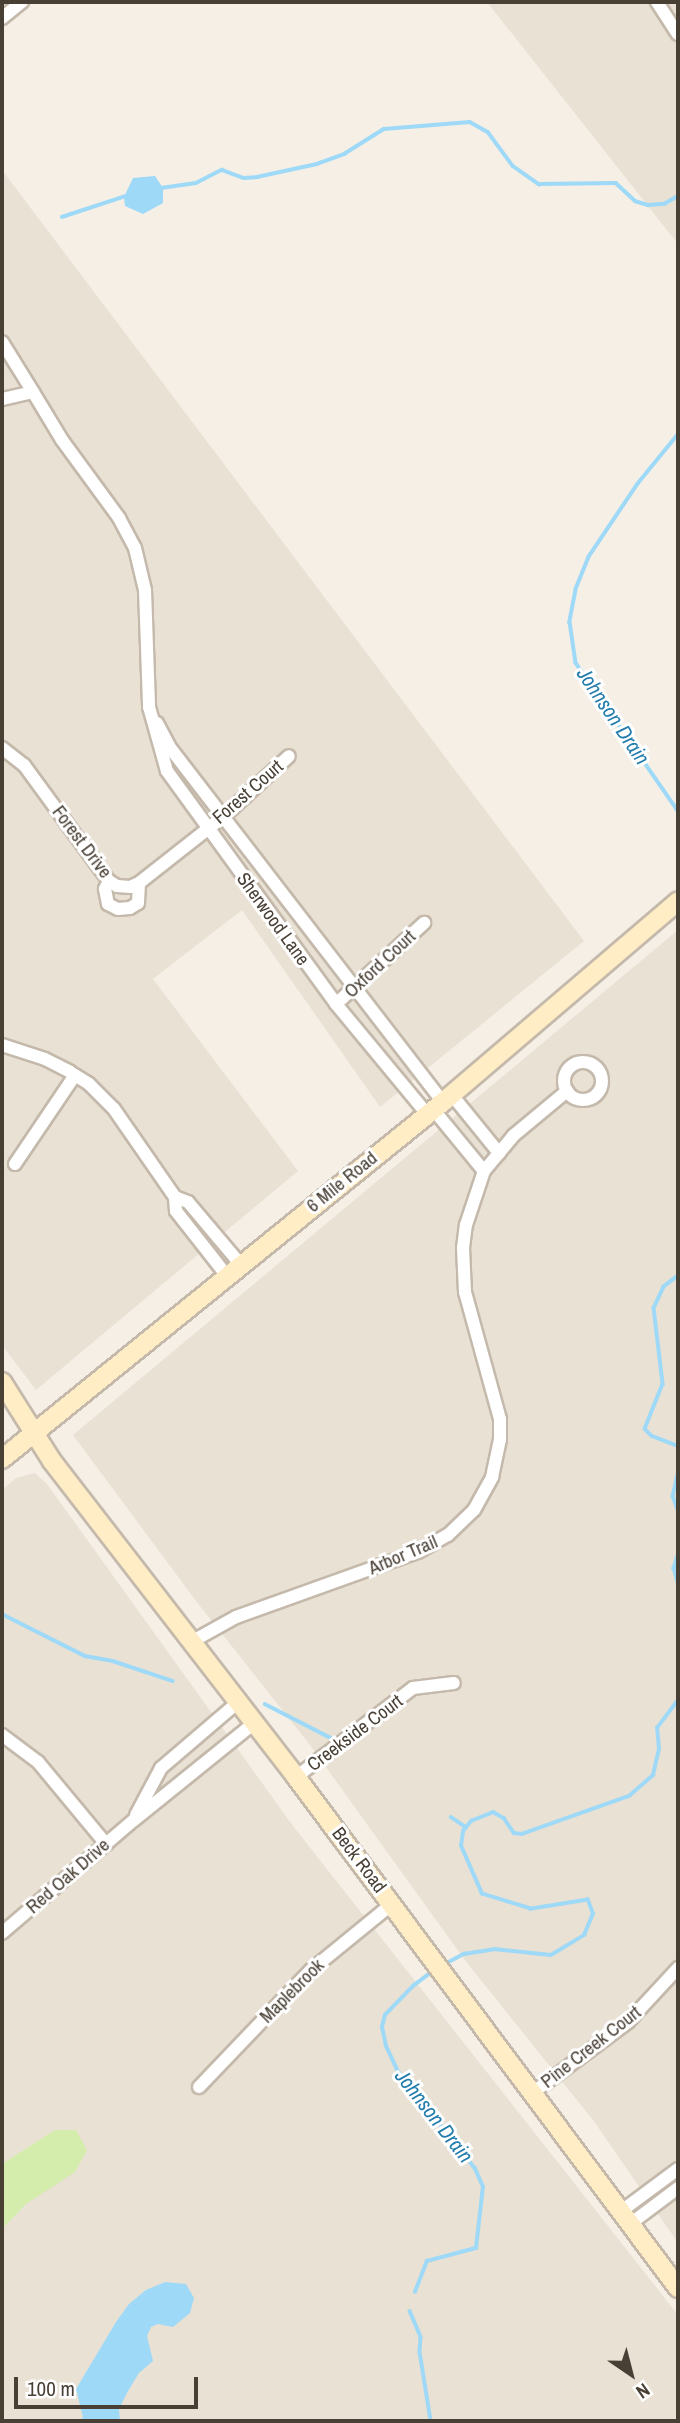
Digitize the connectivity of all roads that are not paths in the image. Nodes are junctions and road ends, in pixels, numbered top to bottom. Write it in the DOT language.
graph roads {
  1 [pos="22,2"];
  2 [pos="657,2"];
  3 [pos="2,18"];
  4 [pos="678,34"];
  5 [pos="2,342"];
  6 [pos="33,392"];
  7 [pos="2,398"];
  8 [pos="149,707"];
  9 [pos="2,748"];
  10 [pos="289,756"];
  11 [pos="224,816"];
  12 [pos="206,829"];
  13 [pos="109,881"];
  14 [pos="139,883"];
  15 [pos="678,901"];
  16 [pos="424,923"];
  17 [pos="354,989"];
  18 [pos="336,1004"];
  19 [pos="2,1045"];
  20 [pos="75,1075"];
  21 [pos="567,1091"];
  22 [pos="439,1105"];
  23 [pos="499,1153"];
  24 [pos="15,1164"];
  25 [pos="484,1171"];
  26 [pos="234,1271"];
  27 [pos="2,1382"];
  28 [pos="2,1405"];
  29 [pos="33,1435"];
  30 [pos="2,1459"];
  31 [pos="191,1642"];
  32 [pos="454,1683"];
  33 [pos="237,1703"];
  34 [pos="254,1723"];
  35 [pos="2,1735"];
  36 [pos="296,1777"];
  37 [pos="134,1819"];
  38 [pos="106,1844"];
  39 [pos="392,1904"];
  40 [pos="2,1933"];
  41 [pos="678,1968"];
  42 [pos="200,2087"];
  43 [pos="531,2094"];
  44 [pos="678,2169"];
  45 [pos="678,2188"];
  46 [pos="625,2218"];
  47 [pos="678,2288"];
  1 -- 3 [label="street"];
  2 -- 4 [label="street"];
  5 -- 6 [label="street, Sherwood Lane"];
  6 -- 7 [label="street"];
  6 -- 8 [label="street, Sherwood Lane"];
  8 -- 11 [label="street, Sherwood Lane"];
  8 -- 12 [label="street, Sherwood Lane"];
  9 -- 13 [label="street, Forest Drive"];
  10 -- 11 [label="street, Forest Court"];
  11 -- 12 [label="street, Forest Court"];
  11 -- 17 [label="street, Sherwood Lane"];
  12 -- 14 [label="street, Forest Drive"];
  12 -- 18 [label="street, Sherwood Lane"];
  13 -- 14 [label="street, Forest Drive"];
  13 -- 14 [label="street"];
  15 -- 22 [label="main road, 6 Mile Road"];
  16 -- 17 [label="street, Oxford Court"];
  17 -- 18 [label="street, Oxford Court"];
  17 -- 22 [label="street, Sherwood Lane"];
  18 -- 22 [label="street, Sherwood Lane"];
  19 -- 20 [label="street"];
  20 -- 24 [label="street"];
  20 -- 26 [label="street"];
  21 -- 23 [label="street, Arbor Trail"];
  22 -- 23 [label="street"];
  22 -- 25 [label="street"];
  22 -- 26 [label="main road, 6 Mile Road"];
  23 -- 25 [label="street, Arbor Trail"];
  25 -- 31 [label="street, Arbor Trail"];
  26 -- 29 [label="main road, 6 Mile Road"];
  27 -- 29 [label="main road, Beck Road"];
  28 -- 29 [label="main road, Beck Road"];
  29 -- 30 [label="main road, 6 Mile Road"];
  29 -- 31 [label="main road, Beck Road"];
  31 -- 33 [label="main road, Beck Road"];
  32 -- 36 [label="street, Creekside Court"];
  33 -- 34 [label="main road, Beck Road"];
  33 -- 37 [label="street, Red Oak Drive"];
  34 -- 36 [label="main road, Beck Road"];
  34 -- 37 [label="street, Red Oak Drive"];
  35 -- 38 [label="street"];
  36 -- 39 [label="main road, Beck Road"];
  37 -- 38 [label="street, Red Oak Drive"];
  38 -- 40 [label="street, Red Oak Drive"];
  39 -- 42 [label="street, Maplebrook"];
  39 -- 43 [label="main road, Beck Road"];
  41 -- 43 [label="street, Pine Creek Court"];
  43 -- 46 [label="main road, Beck Road"];
  44 -- 46 [label="street"];
  45 -- 46 [label="street"];
  46 -- 47 [label="main road, Beck Road"];
}
